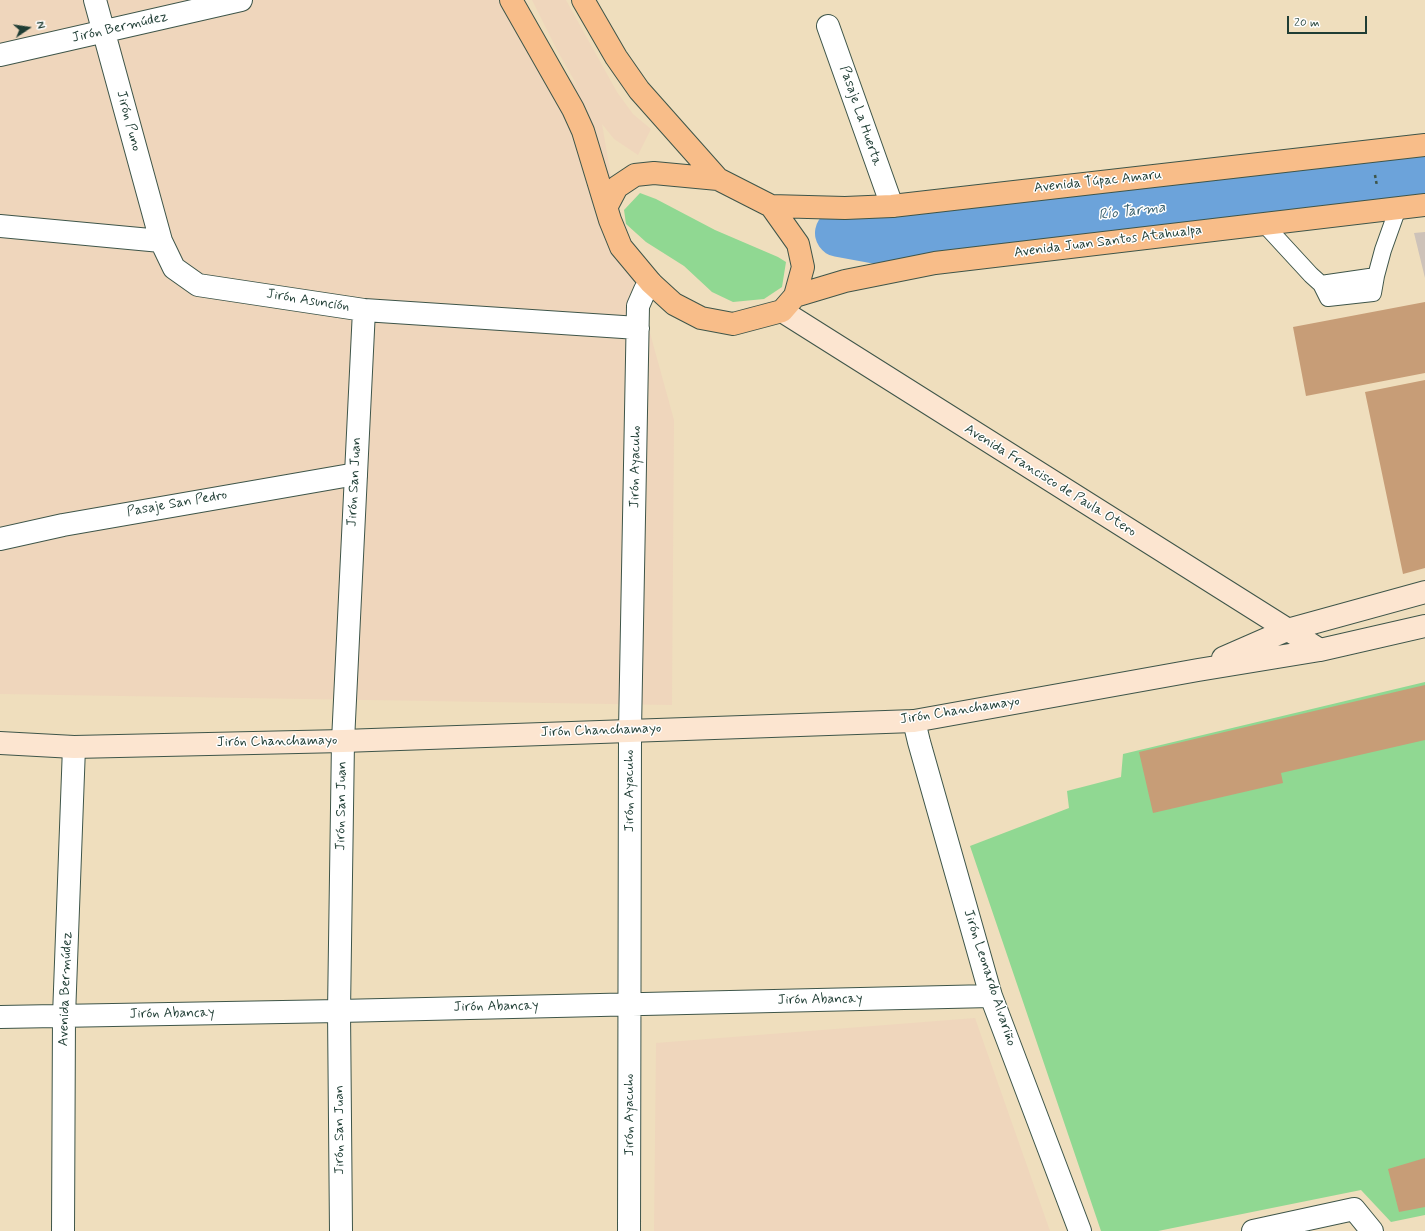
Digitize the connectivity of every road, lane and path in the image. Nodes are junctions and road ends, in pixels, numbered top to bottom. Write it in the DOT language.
graph roads {
  1 [pos="95,0"];
  2 [pos="241,0"];
  3 [pos="511,0"];
  4 [pos="583,0"];
  5 [pos="828,26"];
  6 [pos="104,32"];
  7 [pos="0,55"];
  8 [pos="1425,144"];
  9 [pos="1375,174"];
  10 [pos="718,179"];
  11 [pos="1378,193"];
  12 [pos="1425,205"];
  13 [pos="607,206"];
  14 [pos="771,206"];
  15 [pos="892,206"];
  16 [pos="1398,208"];
  17 [pos="1264,224"];
  18 [pos="0,226"];
  19 [pos="161,241"];
  20 [pos="651,284"];
  21 [pos="788,304"];
  22 [pos="364,310"];
  23 [pos="638,328"];
  24 [pos="356,474"];
  25 [pos="0,539"];
  26 [pos="1425,592"];
  27 [pos="1425,626"];
  28 [pos="1287,630"];
  29 [pos="1320,650"];
  30 [pos="1198,670"];
  31 [pos="914,721"];
  32 [pos="630,730"];
  33 [pos="344,741"];
  34 [pos="0,743"];
  35 [pos="74,746"];
  36 [pos="991,996"];
  37 [pos="630,1004"];
  38 [pos="339,1011"];
  39 [pos="64,1016"];
  40 [pos="0,1017"];
  41 [pos="63,1231"];
  42 [pos="341,1231"];
  43 [pos="629,1231"];
  44 [pos="1080,1231"];
  45 [pos="1253,1231"];
  46 [pos="1372,1231"];
  1 -- 6 [label="street, Jirón Puno"];
  2 -- 6 [label="street, Jirón Bermúdez"];
  3 -- 13 [label="highway"];
  4 -- 10 [label="highway"];
  5 -- 15 [label="street, Pasaje La Huerta"];
  6 -- 7 [label="street, Jirón Bermúdez"];
  6 -- 19 [label="street, Jirón Puno"];
  8 -- 15 [label="highway, Avenida Túpac Amaru"];
  9 -- 11 [label="path"];
  10 -- 13 [label="highway"];
  10 -- 14 [label="highway"];
  12 -- 16 [label="highway, Avenida Juan Santos Atahualpa"];
  13 -- 20 [label="highway, Avenida Juan Santos Atahualpa"];
  14 -- 15 [label="highway, Avenida Túpac Amaru"];
  14 -- 21 [label="highway"];
  16 -- 17 [label="highway, Avenida Juan Santos Atahualpa"];
  16 -- 17 [label="lane"];
  17 -- 21 [label="highway, Avenida Juan Santos Atahualpa"];
  18 -- 19 [label="street"];
  19 -- 22 [label="street, Jirón Asunción"];
  20 -- 21 [label="highway, Avenida Juan Santos Atahualpa"];
  20 -- 23 [label="street, Jirón Ayacuho"];
  21 -- 28 [label="main road, Avenida Francisco de Paula Otero"];
  22 -- 23 [label="street, Jirón Asunción"];
  22 -- 24 [label="street, Jirón San Juan"];
  23 -- 32 [label="street, Jirón Ayacuho"];
  24 -- 25 [label="street, Pasaje San Pedro"];
  24 -- 33 [label="street, Jirón San Juan"];
  26 -- 28 [label="main road, Jirón Chanchamayo"];
  27 -- 29 [label="main road, Jirón Chanchamayo"];
  28 -- 29 [label="main road, Avenida Francisco de Paula Otero"];
  28 -- 30 [label="main road, Jirón Chanchamayo"];
  29 -- 30 [label="main road, Jirón Chanchamayo"];
  30 -- 31 [label="main road, Jirón Chanchamayo"];
  31 -- 32 [label="main road, Jirón Chanchamayo"];
  31 -- 36 [label="street, Jirón Leonardo Alvariño"];
  32 -- 33 [label="main road, Jirón Chanchamayo"];
  32 -- 37 [label="street, Jirón Ayacuho"];
  33 -- 35 [label="main road, Jirón Chanchamayo"];
  33 -- 38 [label="street, Jirón San Juan"];
  34 -- 35 [label="main road, Jirón Chanchamayo"];
  35 -- 39 [label="street, Avenida Bermúdez"];
  36 -- 37 [label="street, Jirón Abancay"];
  36 -- 44 [label="street, Jirón Leonardo Alvariño"];
  37 -- 38 [label="street, Jirón Abancay"];
  37 -- 43 [label="street, Jirón Ayacuho"];
  38 -- 39 [label="street, Jirón Abancay"];
  38 -- 42 [label="street, Jirón San Juan"];
  39 -- 40 [label="street, Jirón Abancay"];
  39 -- 41 [label="street, Avenida Bermúdez"];
  45 -- 46 [label="street"];
}
